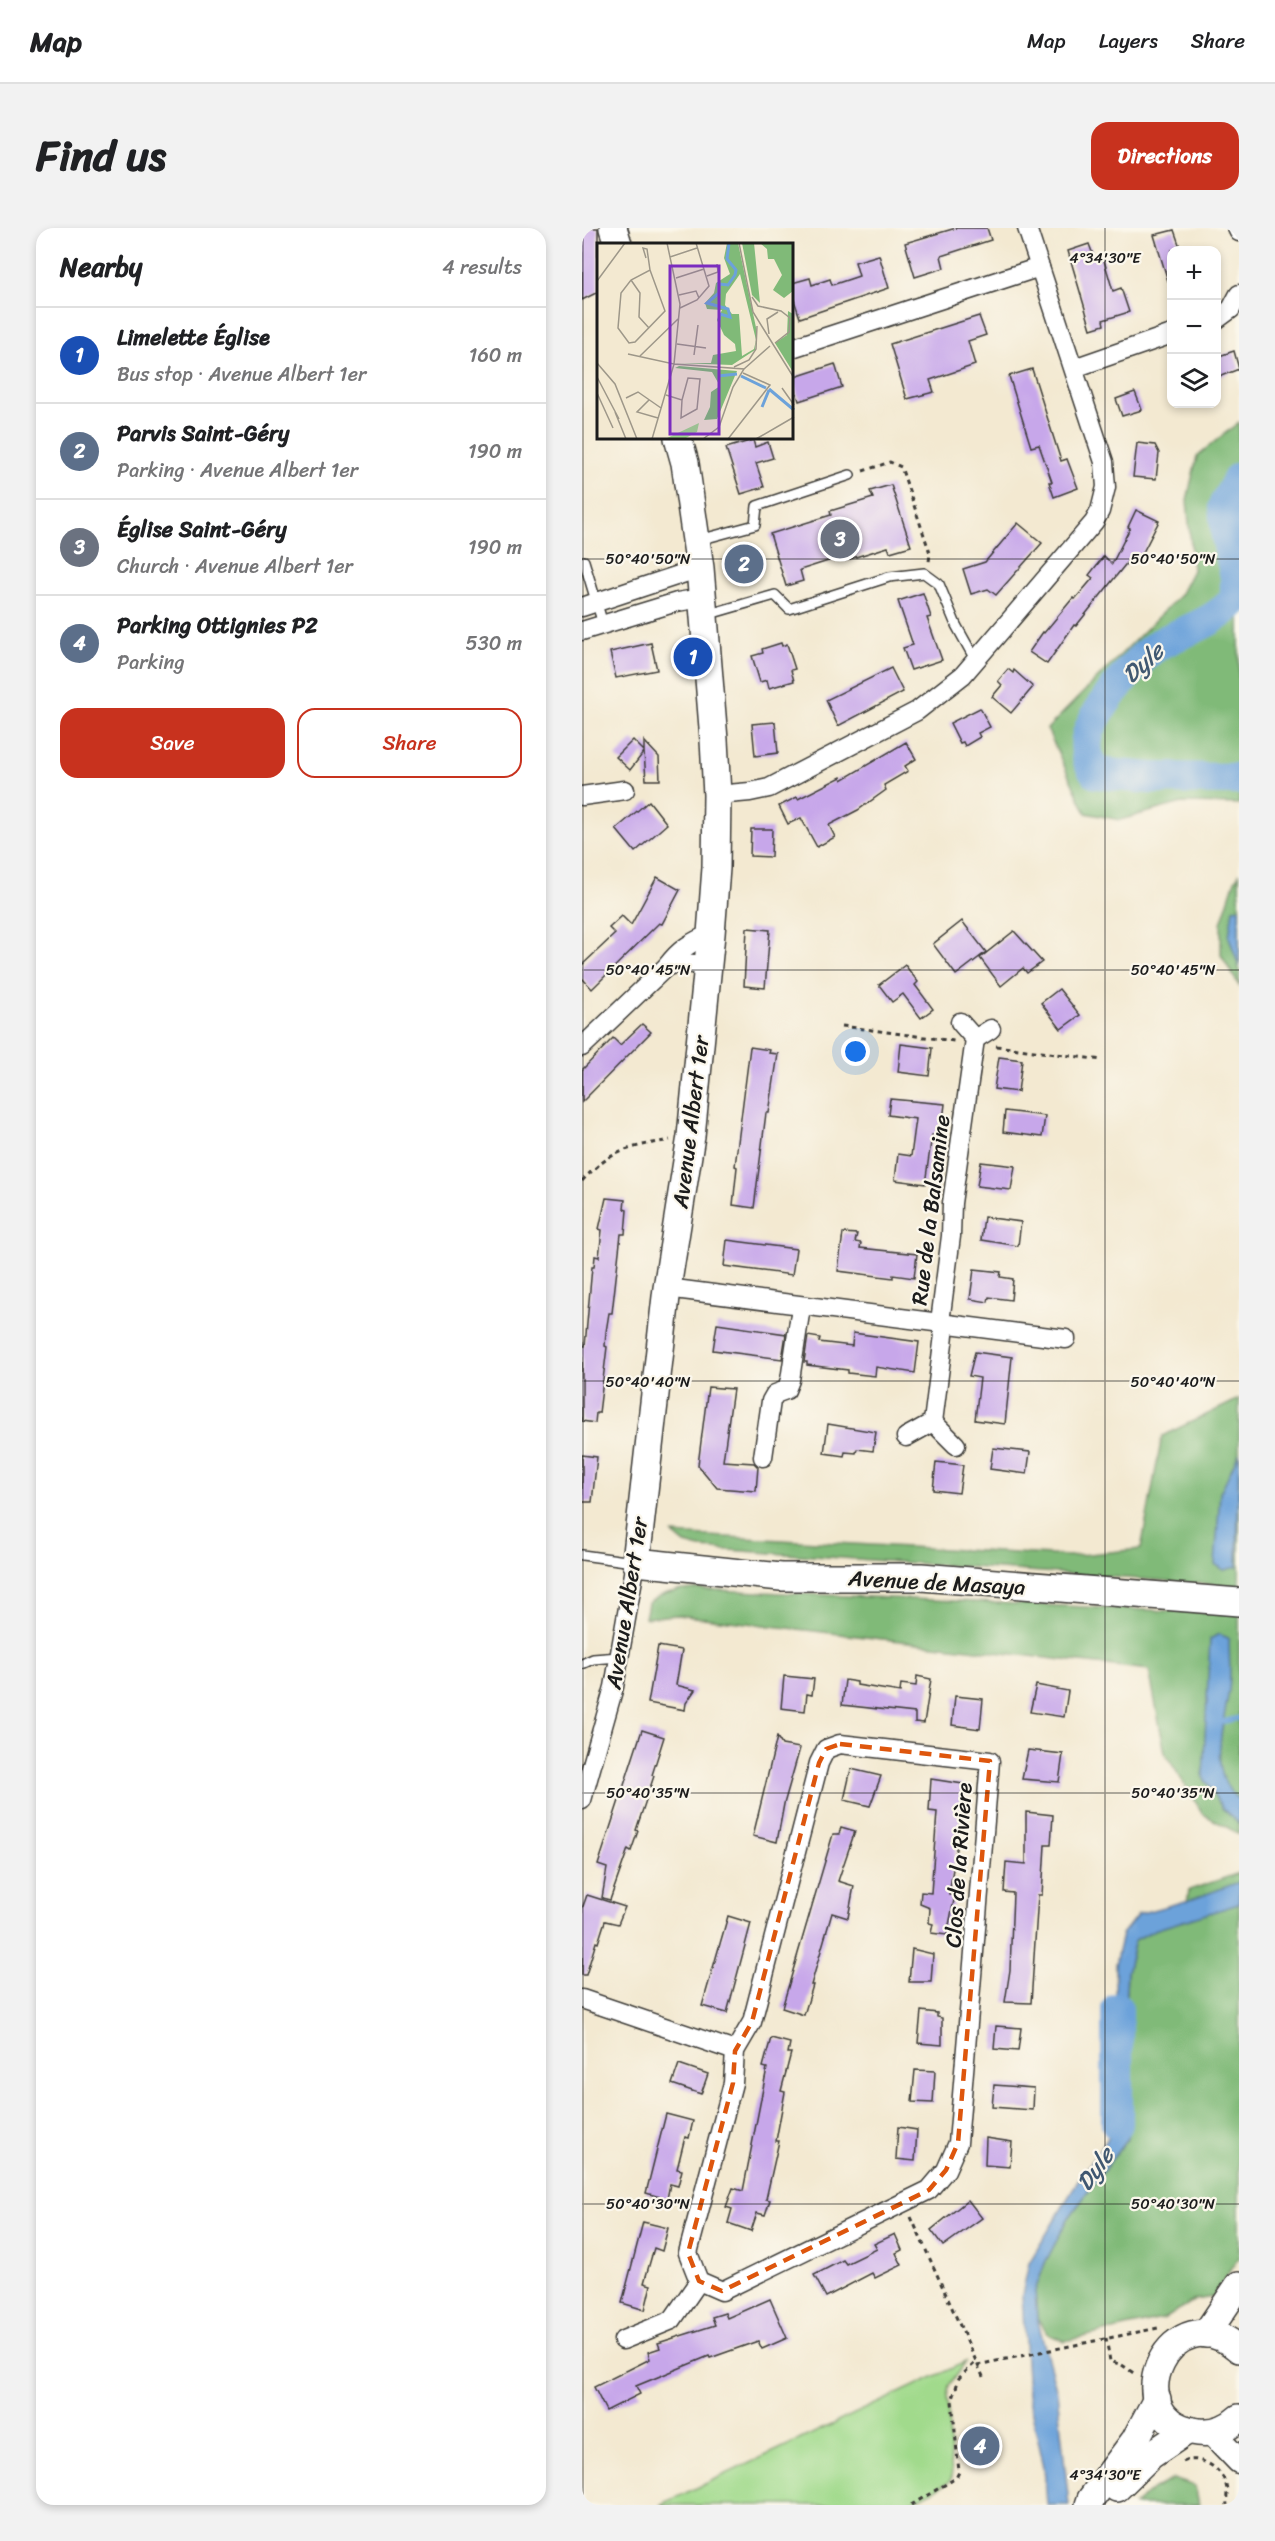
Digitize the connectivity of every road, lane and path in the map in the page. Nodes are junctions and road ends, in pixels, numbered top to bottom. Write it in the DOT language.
graph roads {
  1 [pos="613,228"];
  2 [pos="1027,228"];
  3 [pos="1237,228"];
  4 [pos="1239,232"];
  5 [pos="618,243"];
  6 [pos="1040,267"];
  7 [pos="1239,294"];
  8 [pos="1221,316"];
  9 [pos="1167,336"];
  10 [pos="794,347"];
  11 [pos="1074,368"];
  12 [pos="679,440"];
  13 [pos="850,475"];
  14 [pos="696,541"];
  15 [pos="584,561"];
  16 [pos="700,568"];
  17 [pos="924,573"];
  18 [pos="589,604"];
  19 [pos="703,607"];
  20 [pos="603,624"];
  21 [pos="582,631"];
  22 [pos="976,661"];
  23 [pos="625,790"];
  24 [pos="717,795"];
  25 [pos="582,796"];
  26 [pos="711,934"];
  27 [pos="708,965"];
  28 [pos="666,966"];
  29 [pos="960,1022"];
  30 [pos="992,1029"];
  31 [pos="975,1039"];
  32 [pos="582,1047"];
  33 [pos="691,1136"];
  34 [pos="582,1181"];
  35 [pos="668,1288"];
  36 [pos="801,1306"];
  37 [pos="940,1322"];
  38 [pos="1066,1339"];
  39 [pos="933,1422"];
  40 [pos="906,1437"];
  41 [pos="956,1445"];
  42 [pos="763,1457"];
  43 [pos="582,1555"];
  44 [pos="636,1562"];
  45 [pos="1239,1602"];
  46 [pos="619,1657"];
  47 [pos="582,1664"];
  48 [pos="582,1800"];
  49 [pos="582,1999"];
  50 [pos="735,2051"];
  51 [pos="904,2202"];
  52 [pos="699,2281"];
  53 [pos="1239,2285"];
  54 [pos="1162,2328"];
  55 [pos="1206,2334"];
  56 [pos="623,2340"];
  57 [pos="1239,2349"];
  58 [pos="976,2363"];
  59 [pos="985,2381"];
  60 [pos="1157,2399"];
  61 [pos="1239,2418"];
  62 [pos="1200,2431"];
  63 [pos="1239,2461"];
  64 [pos="1179,2464"];
  65 [pos="911,2505"];
  66 [pos="1089,2505"];
  67 [pos="1101,2505"];
  68 [pos="1227,2505"];
  1 -- 5 [label="main road"];
  2 -- 6 [label="street"];
  3 -- 4 [label="street"];
  6 -- 10 [label="street"];
  6 -- 11 [label="street"];
  7 -- 8 [label="street"];
  9 -- 11 [label="street"];
  11 -- 22 [label="street"];
  12 -- 14 [label="main road, Avenue Albert 1er"];
  13 -- 14 [label="lane"];
  13 -- 17 [label="path"];
  14 -- 16 [label="main road, Avenue Albert 1er"];
  15 -- 18 [label="lane"];
  16 -- 18 [label="street"];
  16 -- 19 [label="main road, Avenue Albert 1er"];
  17 -- 19 [label="lane"];
  17 -- 22 [label="lane"];
  18 -- 20 [label="lane"];
  19 -- 20 [label="street"];
  19 -- 24 [label="main road, Avenue Albert 1er"];
  20 -- 21 [label="street"];
  22 -- 24 [label="street"];
  23 -- 25 [label="street"];
  24 -- 26 [label="main road, Avenue Albert 1er"];
  26 -- 27 [label="main road, Avenue Albert 1er"];
  26 -- 28 [label="street"];
  27 -- 28 [label="street"];
  27 -- 33 [label="main road, Avenue Albert 1er"];
  28 -- 32 [label="street"];
  29 -- 31 [label="street"];
  30 -- 31 [label="street"];
  31 -- 37 [label="street, Rue de la Balsamine"];
  33 -- 34 [label="path"];
  33 -- 35 [label="main road, Avenue Albert 1er"];
  35 -- 36 [label="street"];
  35 -- 44 [label="main road, Avenue Albert 1er"];
  36 -- 37 [label="street"];
  36 -- 42 [label="street"];
  37 -- 38 [label="street"];
  37 -- 39 [label="street, Rue de la Balsamine"];
  39 -- 40 [label="street"];
  39 -- 41 [label="street"];
  43 -- 44 [label="lane"];
  44 -- 45 [label="main road, Avenue de Masaya"];
  44 -- 46 [label="street, Avenue Albert 1er"];
  46 -- 47 [label="lane"];
  46 -- 48 [label="street, Avenue Albert 1er"];
  49 -- 50 [label="street"];
  50 -- 51 [label="street, Clos de la Rivière"];
  50 -- 52 [label="street, Clos de la Rivière"];
  51 -- 52 [label="street, Clos de la Rivière"];
  51 -- 58 [label="path"];
  52 -- 56 [label="street"];
  53 -- 55 [label="main road"];
  54 -- 58 [label="path"];
  55 -- 57 [label="main road"];
  55 -- 60 [label="main road"];
  58 -- 59 [label="path"];
  58 -- 65 [label="path"];
  60 -- 62 [label="main road"];
  60 -- 66 [label="main road"];
  61 -- 62 [label="main road"];
  62 -- 63 [label="street"];
  62 -- 67 [label="main road"];
  64 -- 68 [label="path"];
}
